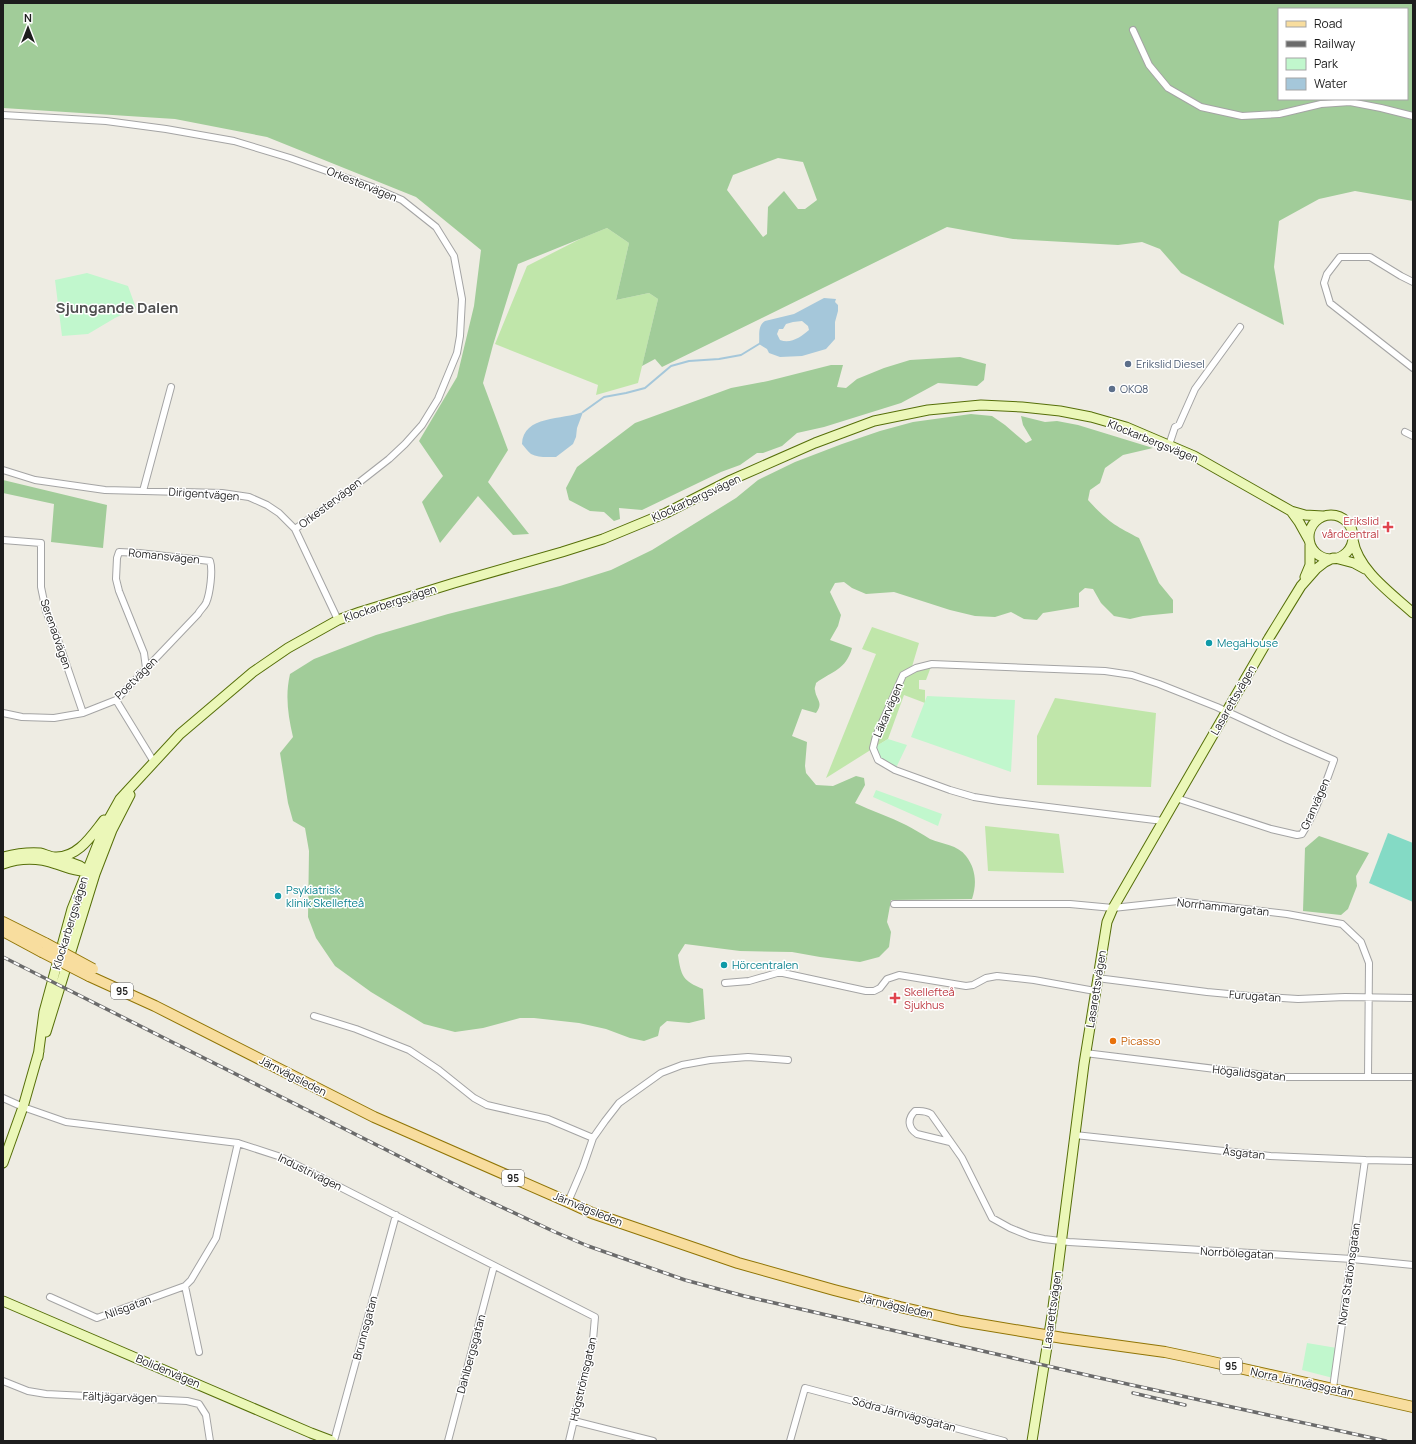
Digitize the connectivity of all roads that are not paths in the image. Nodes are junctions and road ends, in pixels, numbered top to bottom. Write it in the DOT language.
graph roads {
  1 [pos="1133,30"];
  2 [pos="3,115"];
  3 [pos="1413,116"];
  4 [pos="1413,282"];
  5 [pos="1240,327"];
  6 [pos="1413,368"];
  7 [pos="171,387"];
  8 [pos="1404,432"];
  9 [pos="1413,436"];
  10 [pos="1169,446"];
  11 [pos="3,470"];
  12 [pos="143,491"];
  13 [pos="1291,512"];
  14 [pos="1323,516"];
  15 [pos="295,529"];
  16 [pos="1353,538"];
  17 [pos="3,540"];
  18 [pos="1310,541"];
  19 [pos="1334,558"];
  20 [pos="210,561"];
  21 [pos="1367,570"];
  22 [pos="1301,586"];
  23 [pos="1413,613"];
  24 [pos="338,620"];
  25 [pos="146,668"];
  26 [pos="116,700"];
  27 [pos="1227,712"];
  28 [pos="83,713"];
  29 [pos="3,714"];
  30 [pos="154,762"];
  31 [pos="139,778"];
  32 [pos="1176,798"];
  33 [pos="120,799"];
  34 [pos="1163,821"];
  35 [pos="3,857"];
  36 [pos="55,857"];
  37 [pos="3,864"];
  38 [pos="90,873"];
  39 [pos="894,904"];
  40 [pos="1113,908"];
  41 [pos="3,924"];
  42 [pos="1097,978"];
  43 [pos="725,983"];
  44 [pos="1095,992"];
  45 [pos="1368,998"];
  46 [pos="1413,998"];
  47 [pos="314,1016"];
  48 [pos="1085,1053"];
  49 [pos="788,1060"];
  50 [pos="1368,1076"];
  51 [pos="1413,1077"];
  52 [pos="3,1098"];
  53 [pos="23,1107"];
  54 [pos="1075,1135"];
  55 [pos="593,1138"];
  56 [pos="950,1142"];
  57 [pos="238,1143"];
  58 [pos="1365,1160"];
  59 [pos="1413,1161"];
  60 [pos="3,1163"];
  61 [pos="568,1202"];
  62 [pos="396,1215"];
  63 [pos="1062,1242"];
  64 [pos="1352,1259"];
  65 [pos="1413,1265"];
  66 [pos="494,1266"];
  67 [pos="185,1286"];
  68 [pos="50,1297"];
  69 [pos="3,1301"];
  70 [pos="595,1317"];
  71 [pos="1048,1335"];
  72 [pos="199,1352"];
  73 [pos="3,1381"];
  74 [pos="1333,1388"];
  75 [pos="1413,1407"];
  76 [pos="574,1421"];
  77 [pos="210,1441"];
  78 [pos="333,1441"];
  79 [pos="448,1441"];
  80 [pos="568,1441"];
  81 [pos="653,1441"];
  82 [pos="790,1441"];
  83 [pos="1004,1441"];
  84 [pos="1032,1441"];
  1 -- 3 [label="street"];
  2 -- 15 [label="street, Orkestervägen"];
  4 -- 6 [label="street"];
  5 -- 10 [label="street"];
  7 -- 12 [label="street"];
  8 -- 9 [label="street"];
  10 -- 13 [label="main road, Klockarbergsvägen"];
  10 -- 24 [label="main road, Klockarbergsvägen"];
  11 -- 12 [label="street, Dirigentvägen"];
  12 -- 15 [label="street, Dirigentvägen"];
  13 -- 14 [label="main road, Klockarbergsvägen"];
  13 -- 18 [label="main road, Klockarbergsvägen"];
  14 -- 16 [label="main road"];
  14 -- 18 [label="main road"];
  15 -- 24 [label="street, Dirigentvägen"];
  16 -- 19 [label="main road"];
  16 -- 21 [label="main road"];
  17 -- 28 [label="street, Serenadvägen"];
  18 -- 19 [label="main road"];
  18 -- 22 [label="main road, Lasarettsvägen"];
  19 -- 21 [label="main road"];
  19 -- 22 [label="main road, Lasarettsvägen"];
  20 -- 25 [label="street, Poetvägen"];
  20 -- 25 [label="street, Romansvägen"];
  21 -- 23 [label="main road"];
  22 -- 27 [label="main road, Lasarettsvägen"];
  24 -- 30 [label="main road, Klockarbergsvägen"];
  25 -- 26 [label="street, Poetvägen"];
  26 -- 28 [label="street, Poetvägen"];
  26 -- 30 [label="street"];
  27 -- 32 [label="main road, Lasarettsvägen"];
  27 -- 32 [label="street, Granvägen"];
  27 -- 34 [label="street, Läkarvägen"];
  28 -- 29 [label="street, Poetvägen"];
  30 -- 31 [label="main road, Klockarbergsvägen"];
  31 -- 33 [label="main road, Klockarbergsvägen"];
  31 -- 38 [label="main road, Klockarbergsvägen"];
  32 -- 34 [label="main road, Lasarettsvägen"];
  33 -- 36 [label="main road"];
  33 -- 38 [label="main road, Klockarbergsvägen"];
  34 -- 40 [label="main road, Lasarettsvägen"];
  35 -- 36 [label="main road"];
  36 -- 38 [label="main road"];
  37 -- 38 [label="main road"];
  38 -- 53 [label="main road, Klockarbergsvägen"];
  39 -- 40 [label="street, Norrhammargatan"];
  40 -- 42 [label="main road, Lasarettsvägen"];
  40 -- 45 [label="street, Norrhammargatan"];
  41 -- 61 [label="main road, Järnvägsleden / 95, bridge"];
  42 -- 44 [label="main road, Lasarettsvägen"];
  42 -- 45 [label="street, Furugatan"];
  43 -- 44 [label="street"];
  44 -- 48 [label="main road, Lasarettsvägen"];
  45 -- 46 [label="street, Furugatan"];
  45 -- 50 [label="street, Norrhammargatan"];
  47 -- 55 [label="street"];
  48 -- 50 [label="street, Högalidsgatan"];
  48 -- 54 [label="main road, Lasarettsvägen"];
  49 -- 55 [label="street"];
  50 -- 51 [label="street, Högalidsgatan"];
  52 -- 53 [label="street, Industrivägen"];
  53 -- 57 [label="street, Industrivägen"];
  53 -- 60 [label="main road, Klockarbergsvägen"];
  54 -- 58 [label="street, Åsgatan"];
  54 -- 63 [label="main road, Lasarettsvägen"];
  55 -- 61 [label="street"];
  56 -- 56 [label="street, Norrbölegatan"];
  56 -- 63 [label="street, Norrbölegatan"];
  57 -- 62 [label="street, Industrivägen"];
  57 -- 67 [label="street"];
  58 -- 59 [label="street, Åsgatan"];
  58 -- 64 [label="street, Norra Stationsgatan"];
  61 -- 71 [label="main road, Järnvägsleden / 95"];
  62 -- 66 [label="street, Industrivägen"];
  62 -- 78 [label="street, Brunnsgatan"];
  63 -- 64 [label="street, Norrbölegatan"];
  63 -- 71 [label="main road, Lasarettsvägen"];
  64 -- 65 [label="street, Norrbölegatan"];
  64 -- 74 [label="street, Norra Stationsgatan"];
  66 -- 70 [label="street, Industrivägen"];
  66 -- 79 [label="street, Dahlbergsgatan"];
  67 -- 68 [label="street, Nilsgatan"];
  67 -- 72 [label="street"];
  69 -- 78 [label="main road, Bolidenvägen"];
  70 -- 76 [label="street, Högströmsgatan"];
  71 -- 74 [label="main road, Norra Järnvägsgatan / 95"];
  71 -- 84 [label="main road, Lasarettsvägen"];
  73 -- 77 [label="street, Fältjägarvägen"];
  74 -- 75 [label="main road, Norra Järnvägsgatan / 95"];
  76 -- 80 [label="street, Högströmsgatan"];
  76 -- 81 [label="street"];
  82 -- 83 [label="street, Södra Järnvägsgatan"];
}
